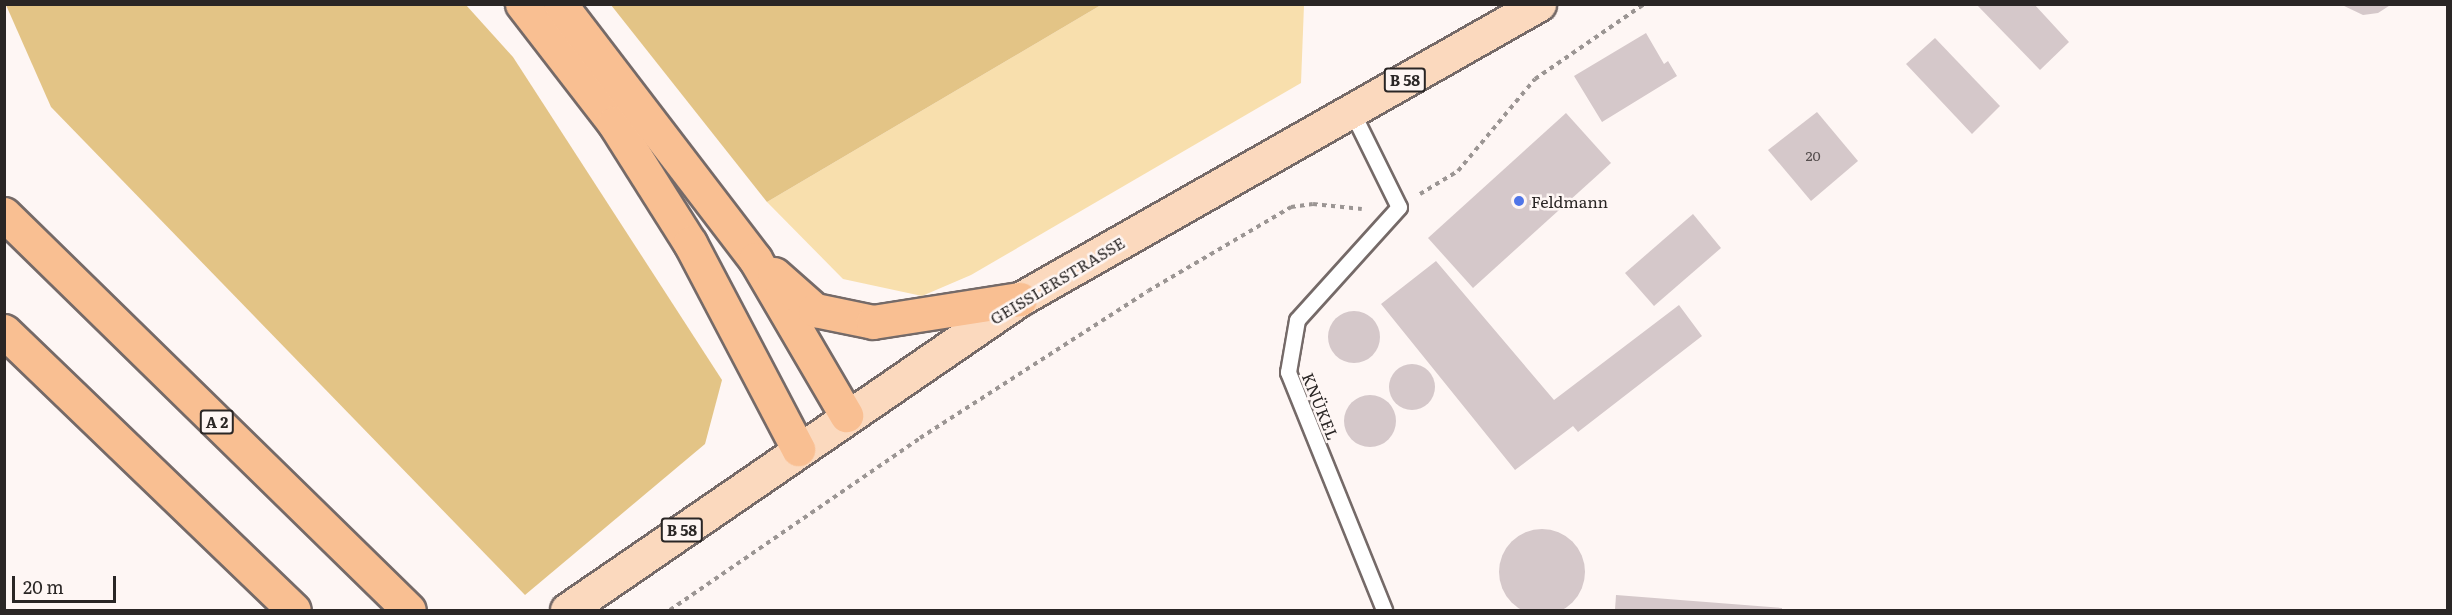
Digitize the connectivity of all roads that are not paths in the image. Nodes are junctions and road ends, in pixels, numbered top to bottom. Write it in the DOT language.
graph roads {
  1 [pos="522,4"];
  2 [pos="560,4"];
  3 [pos="1539,4"];
  4 [pos="1351,110"];
  5 [pos="4,201"];
  6 [pos="15,224"];
  7 [pos="755,259"];
  8 [pos="1020,299"];
  9 [pos="4,331"];
  10 [pos="4,341"];
  11 [pos="45,371"];
  12 [pos="846,415"];
  13 [pos="798,449"];
  14 [pos="294,610"];
  15 [pos="409,610"];
  16 [pos="567,610"];
  17 [pos="1384,610"];
  1 -- 13 [label="highway"];
  2 -- 7 [label="highway"];
  3 -- 4 [label="main road, GEISSLERSTRASSE / B 58"];
  4 -- 8 [label="main road, GEISSLERSTRASSE / B 58"];
  4 -- 17 [label="lane, KNÜKEL"];
  5 -- 6 [label="highway"];
  6 -- 15 [label="highway, A 2"];
  7 -- 8 [label="highway"];
  7 -- 12 [label="highway"];
  8 -- 12 [label="main road, GEISSLERSTRASSE / B 58"];
  9 -- 11 [label="highway"];
  10 -- 11 [label="highway"];
  11 -- 14 [label="highway"];
  12 -- 13 [label="main road, GEISSLERSTRASSE / B 58"];
  13 -- 16 [label="main road, GEISSLERSTRASSE / B 58"];
}
